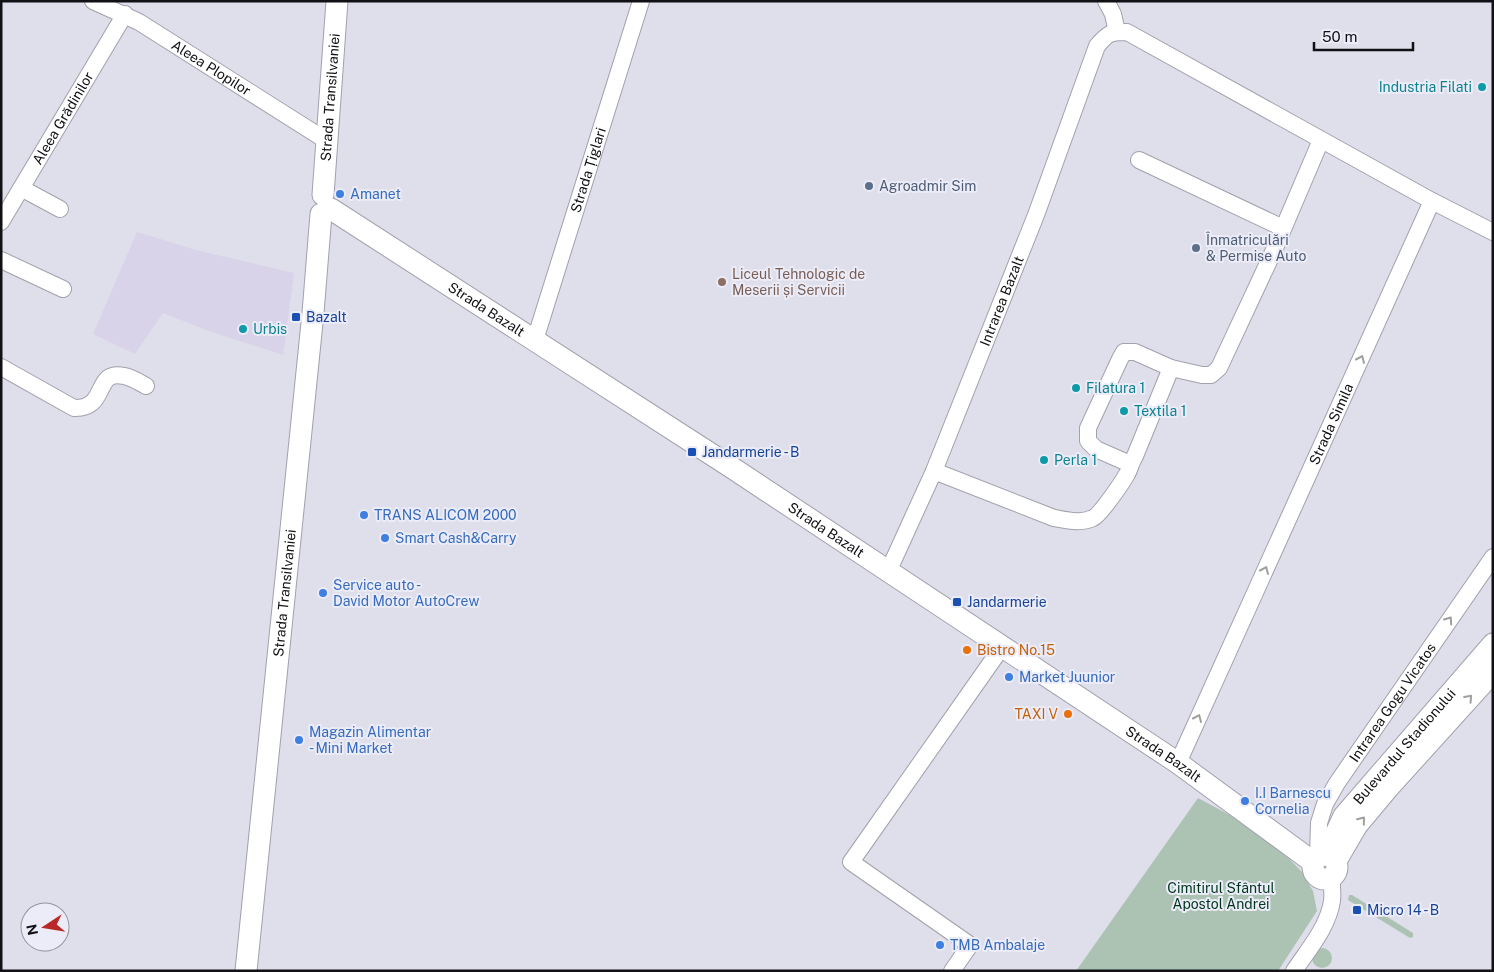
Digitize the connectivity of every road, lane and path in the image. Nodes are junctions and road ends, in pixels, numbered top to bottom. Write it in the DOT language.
graph roads {
  1 [pos="93,1"];
  2 [pos="337,1"];
  3 [pos="640,1"];
  4 [pos="1106,1"];
  5 [pos="125,14"];
  6 [pos="1115,32"];
  7 [pos="1320,140"];
  8 [pos="327,141"];
  9 [pos="1139,160"];
  10 [pos="20,188"];
  11 [pos="1432,201"];
  12 [pos="325,206"];
  13 [pos="60,209"];
  14 [pos="1,222"];
  15 [pos="1283,228"];
  16 [pos="1493,232"];
  17 [pos="1,260"];
  18 [pos="63,289"];
  19 [pos="535,340"];
  20 [pos="1,367"];
  21 [pos="1171,368"];
  22 [pos="146,386"];
  23 [pos="1130,464"];
  24 [pos="934,471"];
  25 [pos="1493,557"];
  26 [pos="888,572"];
  27 [pos="1493,644"];
  28 [pos="1002,647"];
  29 [pos="1493,672"];
  30 [pos="1178,763"];
  31 [pos="1324,865"];
  32 [pos="246,971"];
  33 [pos="952,971"];
  34 [pos="1294,971"];
  1 -- 5 [label="street, Aleea Plopilor"];
  2 -- 8 [label="main road, Strada Transilvaniei"];
  3 -- 19 [label="street, Strada Țiglari"];
  4 -- 6 [label="street"];
  5 -- 8 [label="street, Aleea Plopilor"];
  5 -- 10 [label="street, Aleea Grădinilor"];
  6 -- 7 [label="street"];
  6 -- 24 [label="street, Intrarea Bazalt"];
  7 -- 11 [label="street"];
  7 -- 15 [label="street"];
  8 -- 12 [label="main road, Strada Transilvaniei"];
  9 -- 15 [label="street"];
  10 -- 13 [label="street"];
  10 -- 14 [label="street, Aleea Grădinilor"];
  11 -- 16 [label="street"];
  30 -- 11 [label="street, Strada Simila, one-way"];
  12 -- 19 [label="main road, Strada Bazalt"];
  12 -- 32 [label="main road, Strada Transilvaniei"];
  15 -- 21 [label="street"];
  17 -- 18 [label="street"];
  19 -- 26 [label="main road, Strada Bazalt"];
  20 -- 22 [label="street"];
  21 -- 23 [label="street"];
  21 -- 23 [label="street"];
  23 -- 24 [label="street"];
  24 -- 26 [label="street, Intrarea Bazalt"];
  31 -- 25 [label="street, Intrarea Gogu Vicatos, one-way"];
  26 -- 28 [label="main road, Strada Bazalt"];
  27 -- 31 [label="main road, Bulevardul Stadionului"];
  28 -- 30 [label="main road, Strada Bazalt"];
  28 -- 33 [label="street"];
  31 -- 29 [label="main road, Bulevardul Stadionului, one-way"];
  30 -- 31 [label="main road, Strada Bazalt"];
  31 -- 34 [label="street, Intrarea Gogu Vicatos"];
}
